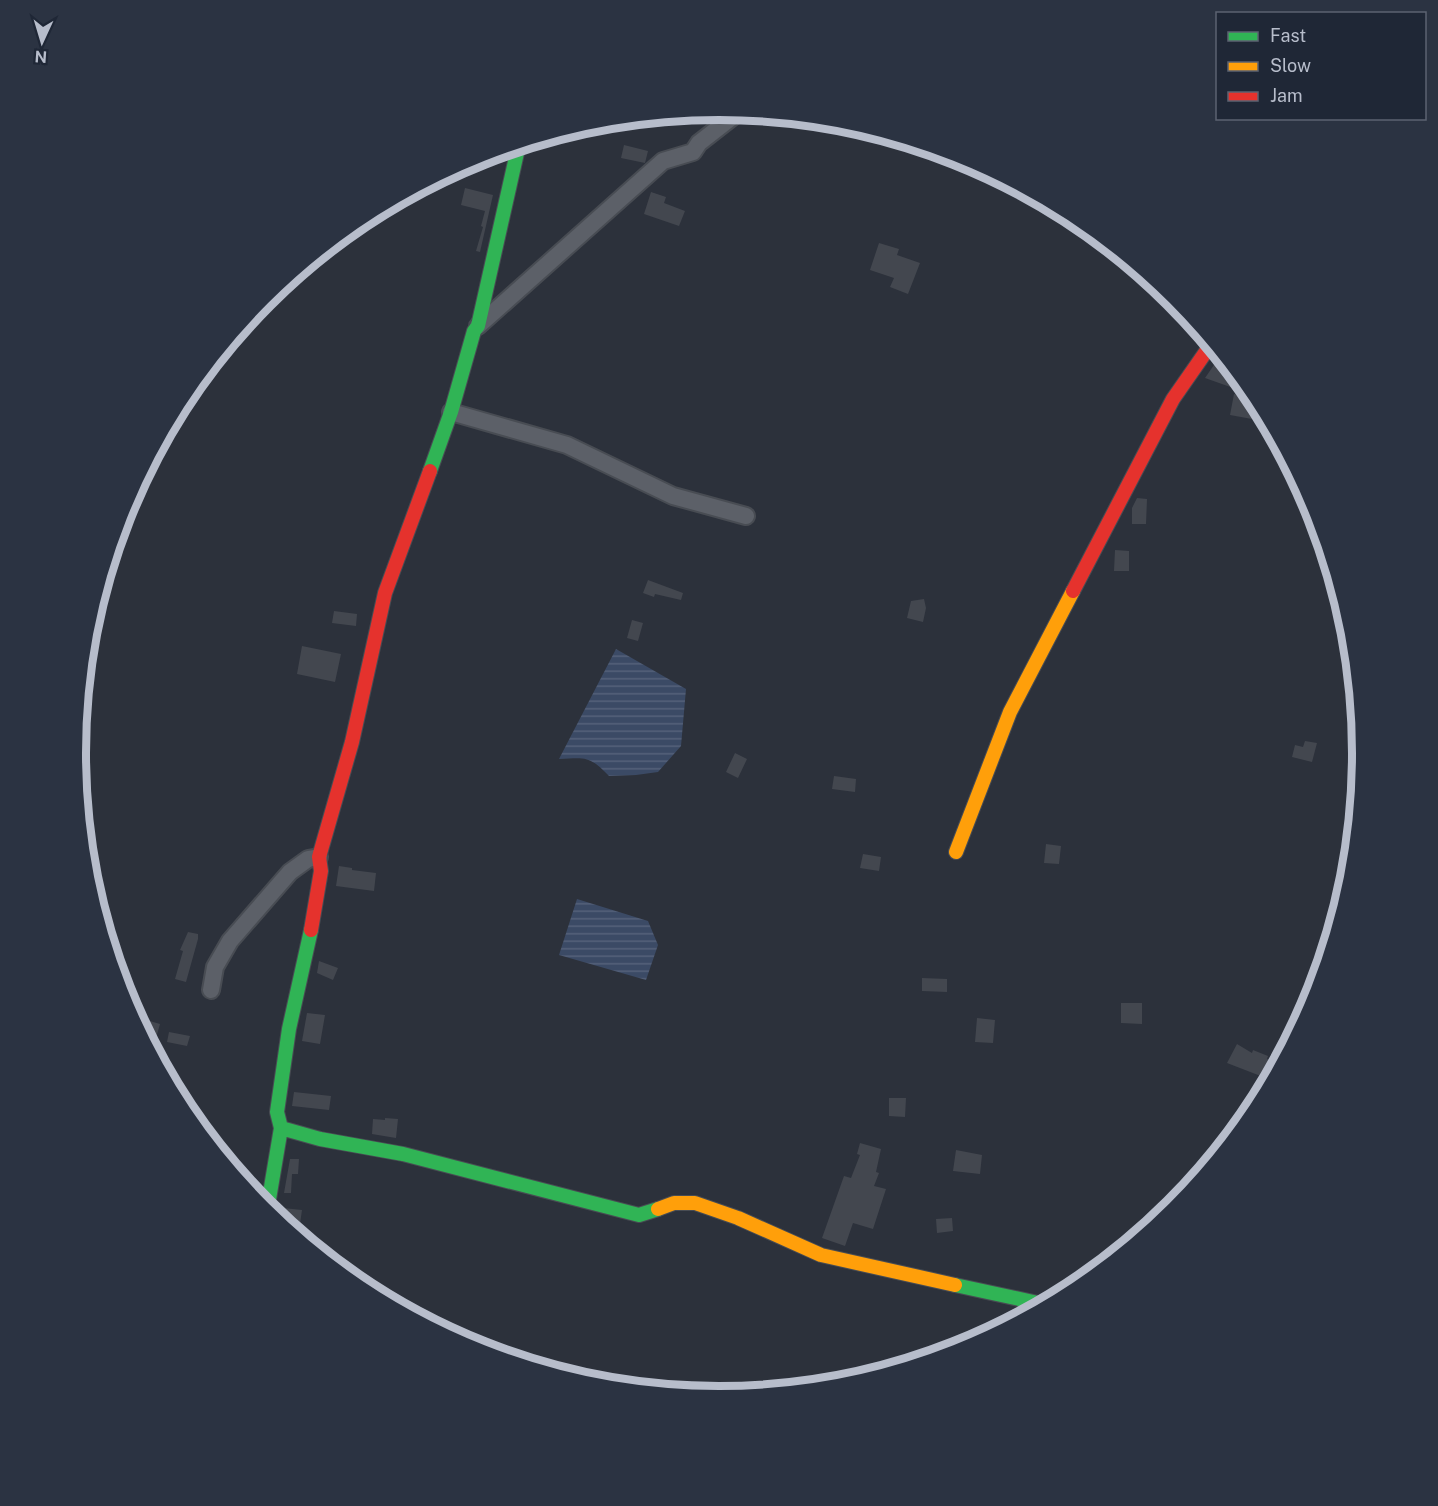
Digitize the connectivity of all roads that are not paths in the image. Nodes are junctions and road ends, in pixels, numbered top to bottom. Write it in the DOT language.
graph roads {
  1 [pos="729,119"];
  2 [pos="517,152"];
  3 [pos="478,326"];
  4 [pos="1208,350"];
  5 [pos="451,411"];
  6 [pos="746,516"];
  7 [pos="956,852"];
  8 [pos="319,857"];
  9 [pos="211,990"];
  10 [pos="281,1128"];
  11 [pos="269,1199"];
  12 [pos="1035,1302"];
  1 -- 3 [label="street"];
  2 -- 3 [label="street"];
  3 -- 5 [label="street"];
  4 -- 7 [label="street"];
  5 -- 6 [label="street"];
  5 -- 8 [label="street"];
  8 -- 9 [label="street"];
  8 -- 10 [label="street"];
  10 -- 11 [label="street"];
  10 -- 12 [label="street"];
}
